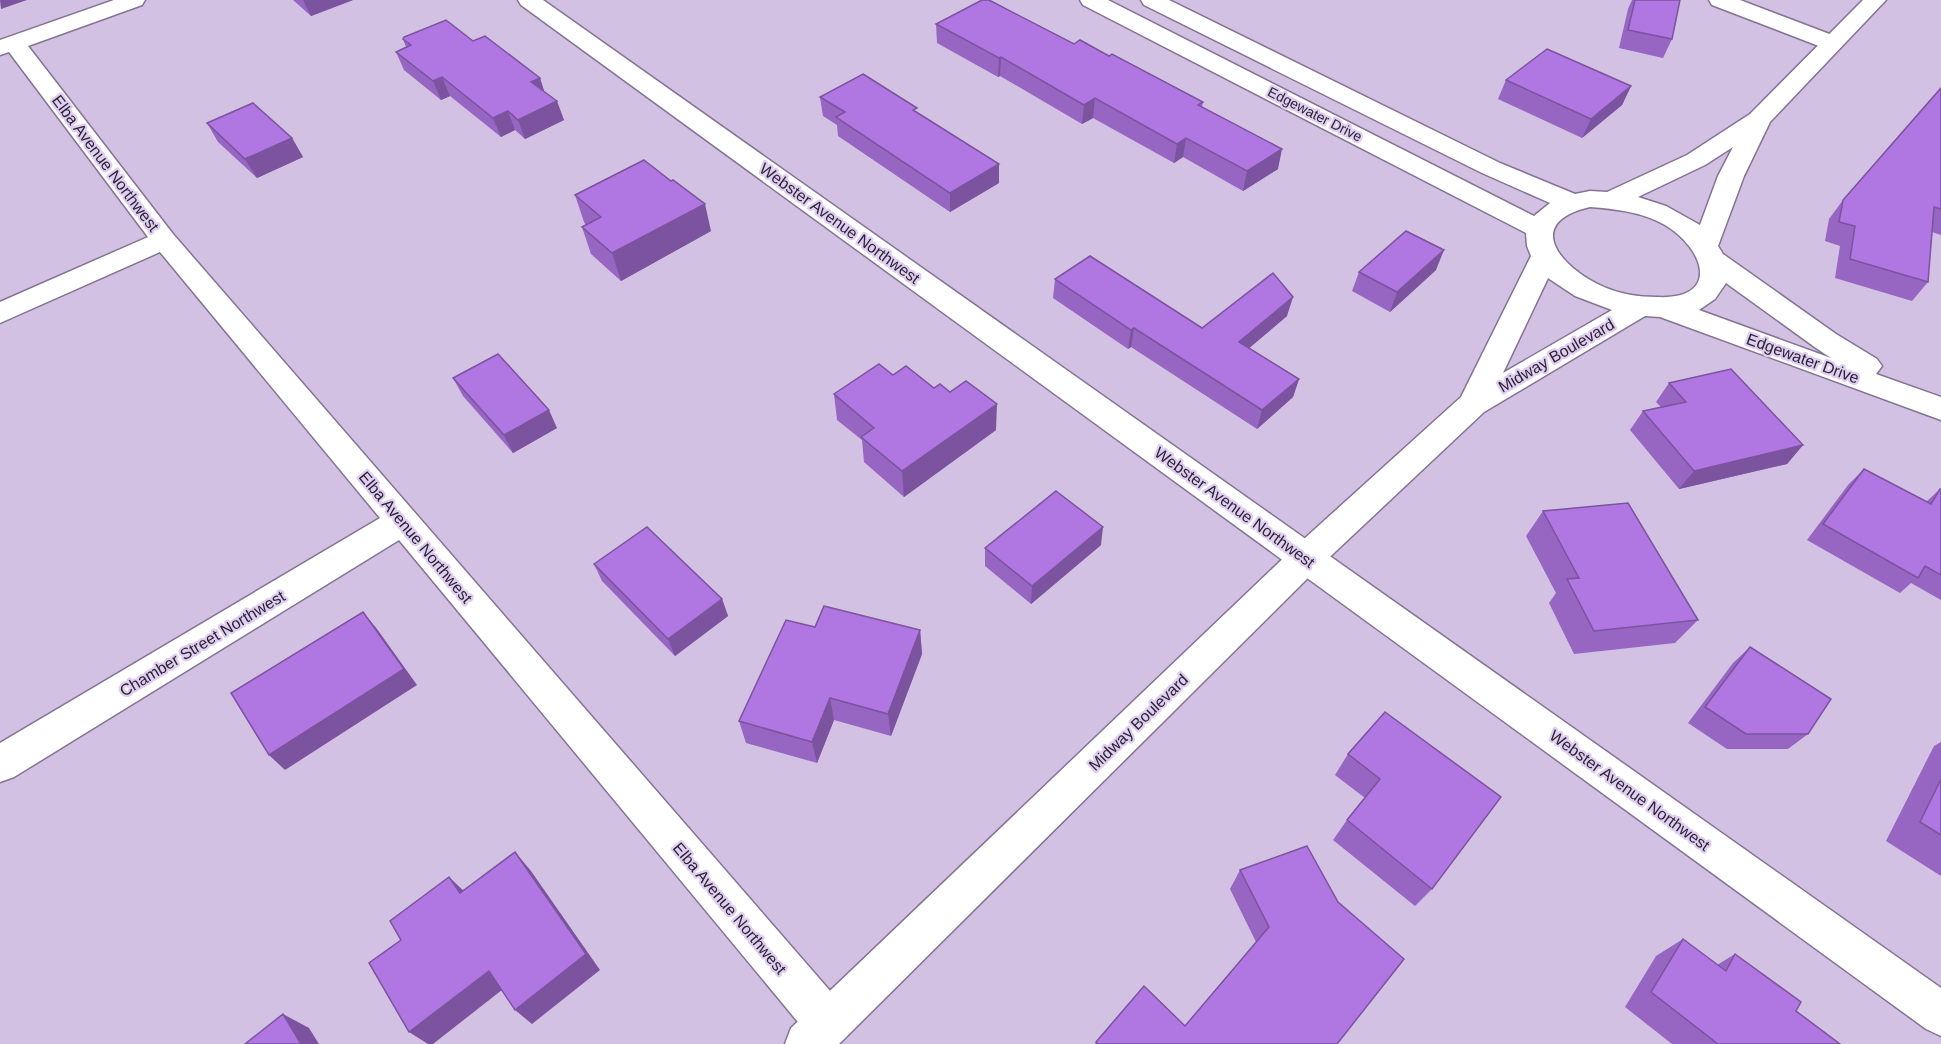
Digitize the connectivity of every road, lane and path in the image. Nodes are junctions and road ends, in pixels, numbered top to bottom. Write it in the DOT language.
graph roads {
  1 [pos="134,0"];
  2 [pos="529,0"];
  3 [pos="1091,0"];
  4 [pos="1152,0"];
  5 [pos="1720,0"];
  6 [pos="1875,0"];
  7 [pos="1832,43"];
  8 [pos="7,45"];
  9 [pos="1759,119"];
  10 [pos="1611,200"];
  11 [pos="1571,202"];
  12 [pos="1539,229"];
  13 [pos="164,240"];
  14 [pos="1709,253"];
  15 [pos="1545,256"];
  16 [pos="1652,307"];
  17 [pos="0,313"];
  18 [pos="1473,404"];
  19 [pos="1941,410"];
  20 [pos="403,521"];
  21 [pos="1306,558"];
  22 [pos="0,764"];
  23 [pos="1941,1014"];
  24 [pos="817,1034"];
  1 -- 8 [label="street"];
  2 -- 21 [label="street, Webster Avenue Northwest"];
  3 -- 12 [label="street, Edgewater Drive"];
  4 -- 11 [label="street, Edgewater Drive"];
  5 -- 7 [label="street"];
  6 -- 7 [label="street"];
  7 -- 9 [label="street"];
  8 -- 13 [label="street, Elba Avenue Northwest"];
  9 -- 10 [label="street"];
  9 -- 14 [label="street"];
  10 -- 11 [label="street"];
  10 -- 14 [label="street"];
  11 -- 12 [label="street"];
  12 -- 15 [label="street"];
  13 -- 17 [label="street"];
  13 -- 20 [label="street, Elba Avenue Northwest"];
  14 -- 16 [label="street"];
  14 -- 19 [label="street, Edgewater Drive"];
  15 -- 16 [label="street"];
  15 -- 18 [label="street, Midway Boulevard"];
  16 -- 18 [label="street, Midway Boulevard"];
  16 -- 19 [label="street, Edgewater Drive"];
  18 -- 21 [label="street, Midway Boulevard"];
  20 -- 22 [label="street, Chamber Street Northwest"];
  20 -- 24 [label="street, Elba Avenue Northwest"];
  21 -- 23 [label="street, Webster Avenue Northwest"];
  21 -- 24 [label="street, Midway Boulevard"];
}
